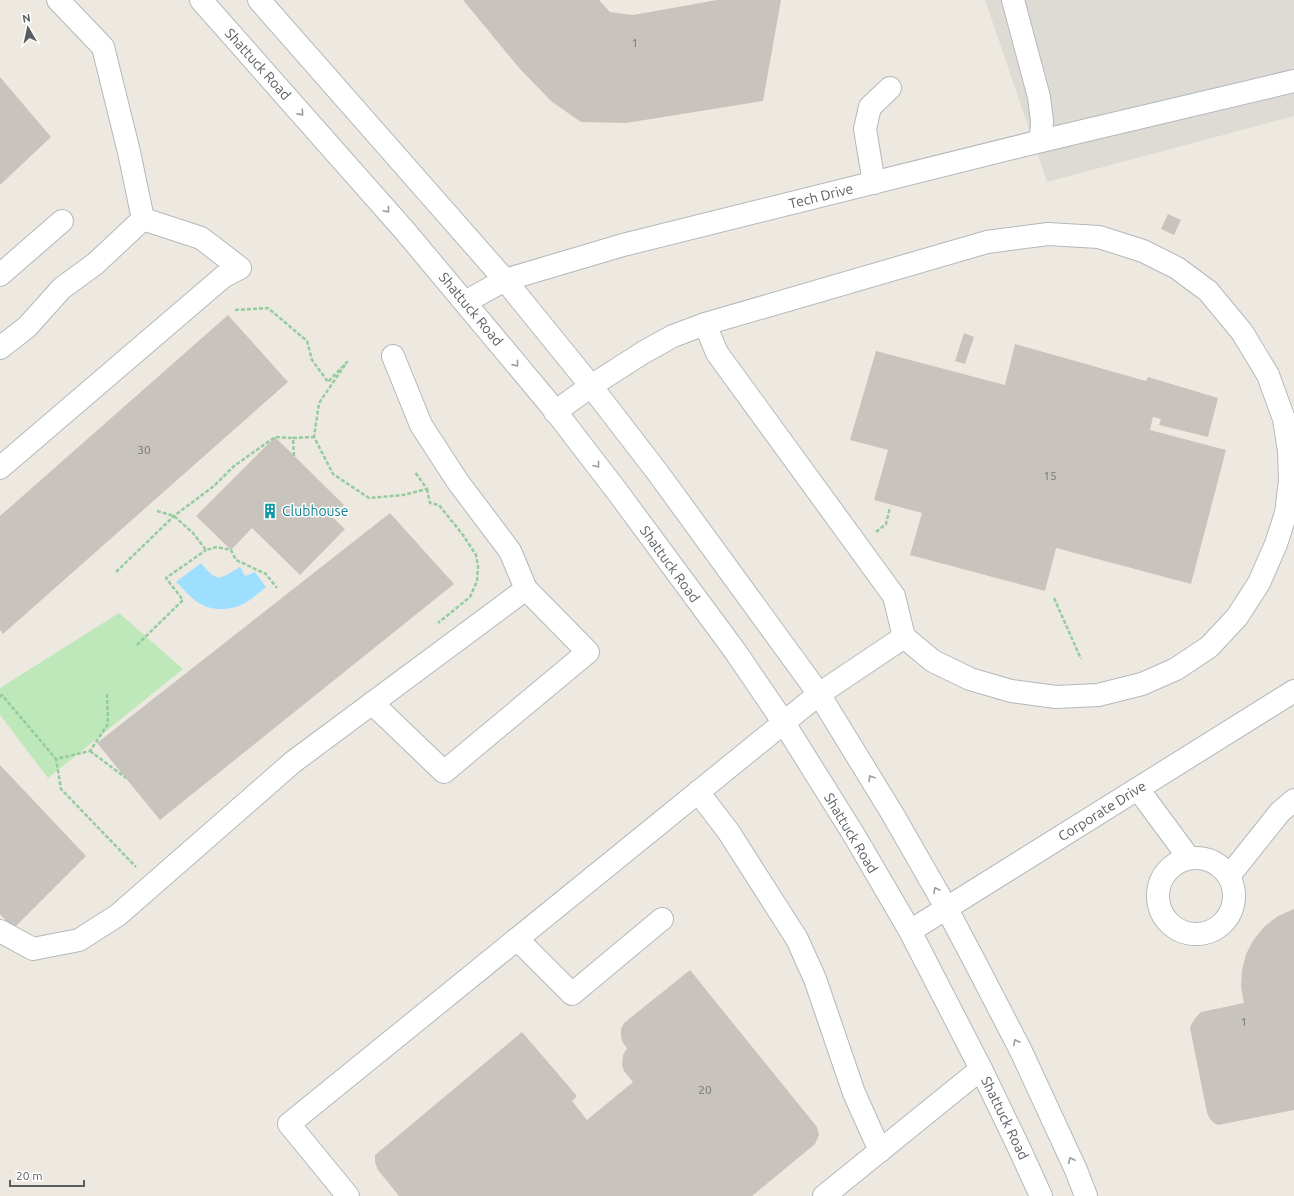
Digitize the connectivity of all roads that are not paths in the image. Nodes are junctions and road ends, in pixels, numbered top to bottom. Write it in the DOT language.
graph roads {
  1 [pos="58,0"];
  2 [pos="201,0"];
  3 [pos="260,0"];
  4 [pos="1013,0"];
  5 [pos="1294,81"];
  6 [pos="890,88"];
  7 [pos="1041,141"];
  8 [pos="874,183"];
  9 [pos="143,219"];
  10 [pos="62,221"];
  11 [pos="0,275"];
  12 [pos="505,280"];
  13 [pos="466,302"];
  14 [pos="705,324"];
  15 [pos="0,348"];
  16 [pos="393,356"];
  17 [pos="591,386"];
  18 [pos="555,412"];
  19 [pos="0,468"];
  20 [pos="526,589"];
  21 [pos="904,638"];
  22 [pos="1294,691"];
  23 [pos="819,694"];
  24 [pos="372,703"];
  25 [pos="784,723"];
  26 [pos="1138,789"];
  27 [pos="698,792"];
  28 [pos="1294,800"];
  29 [pos="1189,858"];
  30 [pos="1229,876"];
  31 [pos="947,909"];
  32 [pos="662,919"];
  33 [pos="910,931"];
  34 [pos="0,932"];
  35 [pos="517,939"];
  36 [pos="981,1069"];
  37 [pos="880,1151"];
  38 [pos="348,1196"];
  39 [pos="824,1196"];
  40 [pos="1041,1196"];
  41 [pos="1086,1196"];
  1 -- 9 [label="street"];
  2 -- 13 [label="street, Shattuck Road, one-way"];
  3 -- 12 [label="street"];
  4 -- 7 [label="street"];
  5 -- 7 [label="street, Tech Drive"];
  6 -- 8 [label="street"];
  7 -- 8 [label="street, Tech Drive"];
  8 -- 12 [label="street, Tech Drive"];
  9 -- 15 [label="street"];
  9 -- 19 [label="street"];
  10 -- 11 [label="street"];
  12 -- 13 [label="street, Tech Drive"];
  12 -- 17 [label="street"];
  13 -- 18 [label="street, Shattuck Road, one-way"];
  14 -- 17 [label="street"];
  14 -- 21 [label="street"];
  14 -- 21 [label="street"];
  16 -- 20 [label="street"];
  17 -- 18 [label="street"];
  17 -- 23 [label="street"];
  18 -- 25 [label="street, Shattuck Road, one-way"];
  20 -- 24 [label="street"];
  20 -- 24 [label="street"];
  21 -- 23 [label="street"];
  22 -- 26 [label="street, Corporate Drive"];
  23 -- 25 [label="street"];
  31 -- 23 [label="street, one-way"];
  24 -- 34 [label="street"];
  25 -- 27 [label="street"];
  25 -- 33 [label="street, Shattuck Road"];
  26 -- 29 [label="street"];
  26 -- 31 [label="street, Corporate Drive"];
  27 -- 35 [label="street"];
  27 -- 37 [label="street"];
  28 -- 30 [label="street"];
  29 -- 30 [label="street"];
  29 -- 30 [label="street"];
  31 -- 33 [label="street, Corporate Drive"];
  41 -- 31 [label="street, one-way"];
  32 -- 35 [label="street"];
  33 -- 36 [label="street, Shattuck Road"];
  35 -- 38 [label="street"];
  36 -- 37 [label="street"];
  36 -- 40 [label="street, Shattuck Road"];
  37 -- 39 [label="street"];
}
